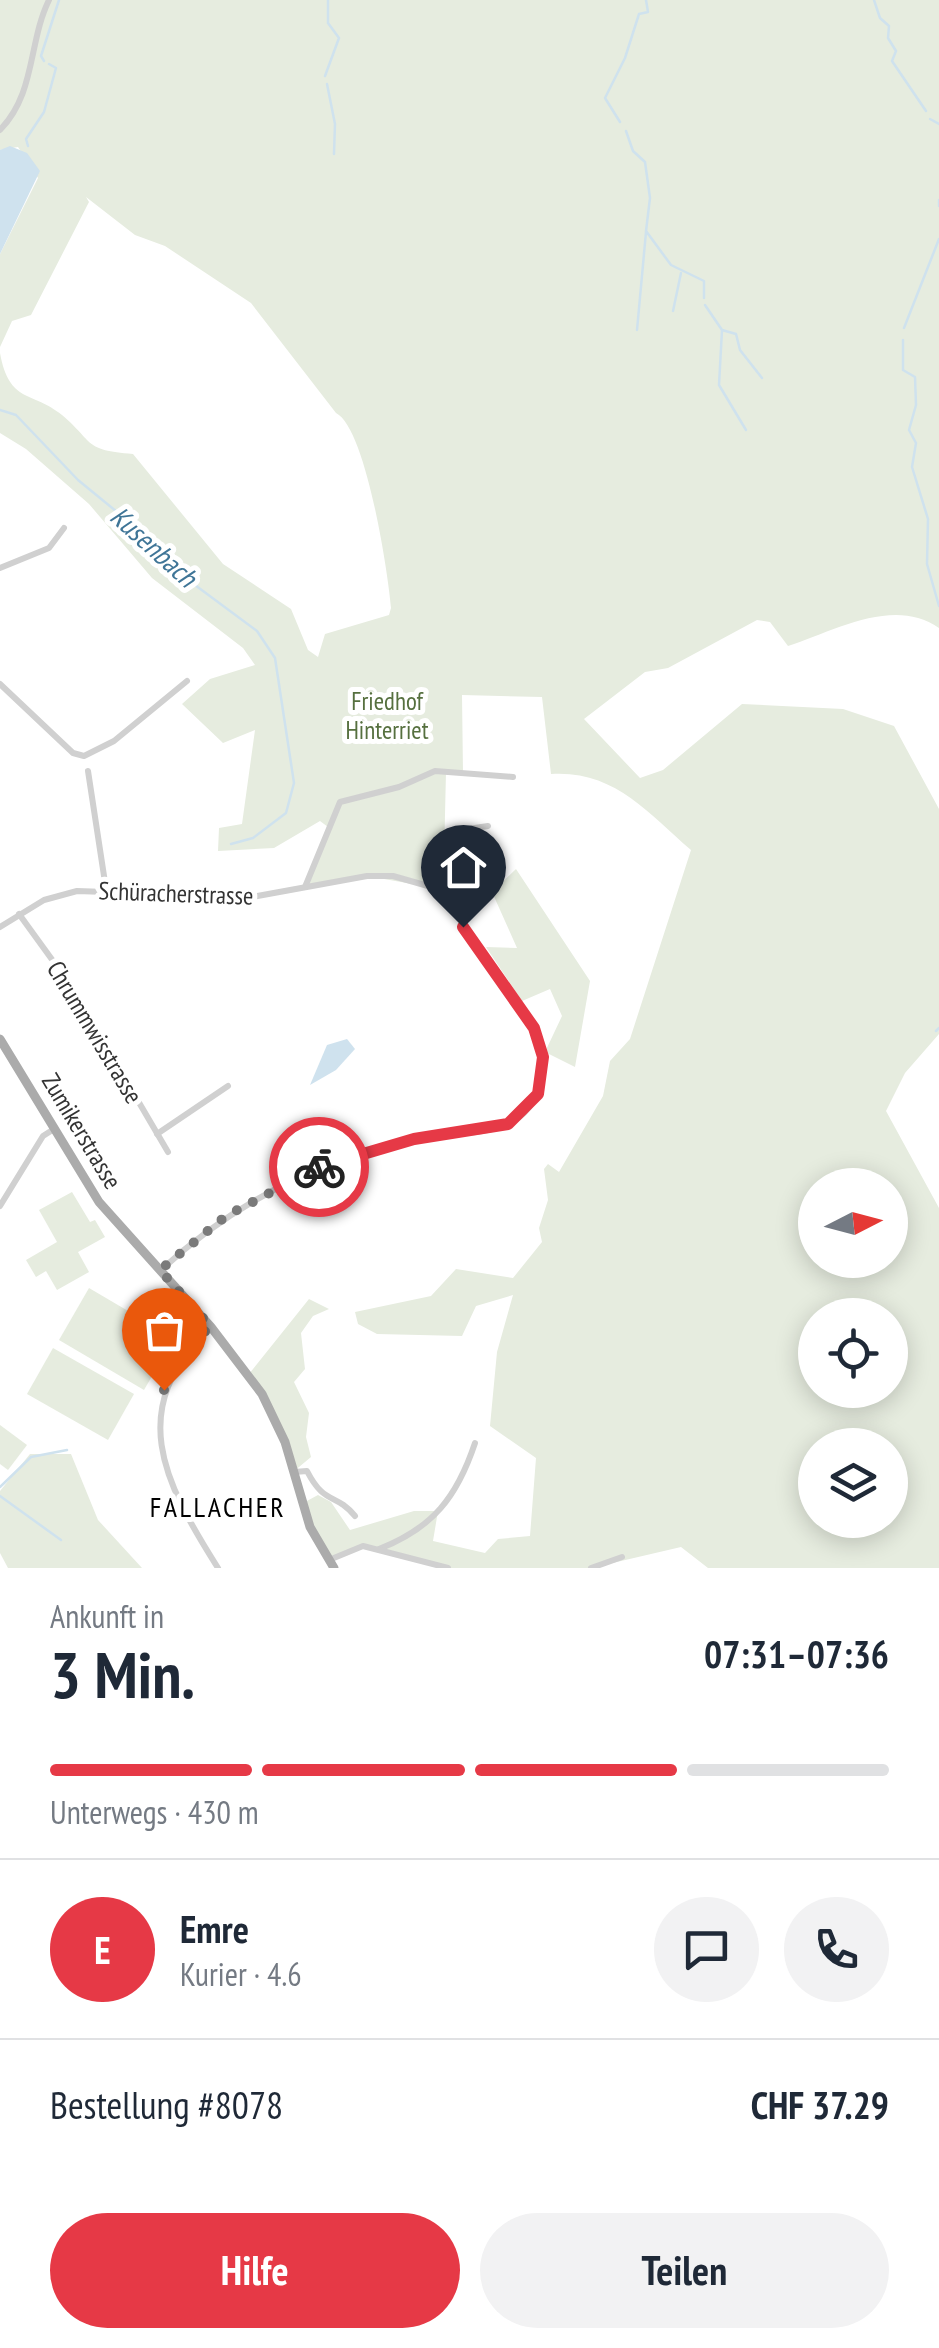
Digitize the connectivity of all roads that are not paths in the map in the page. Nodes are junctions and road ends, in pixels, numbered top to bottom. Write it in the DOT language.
graph roads {
  1 [pos="49,0"];
  2 [pos="0,130"];
  3 [pos="64,528"];
  4 [pos="0,568"];
  5 [pos="187,681"];
  6 [pos="0,684"];
  7 [pos="88,771"];
  8 [pos="513,778"];
  9 [pos="488,826"];
  10 [pos="304,888"];
  11 [pos="106,889"];
  12 [pos="18,914"];
  13 [pos="0,927"];
  14 [pos="463,927"];
  15 [pos="0,1039"];
  16 [pos="228,1086"];
  17 [pos="56,1128"];
  18 [pos="156,1134"];
  19 [pos="168,1152"];
  20 [pos="0,1206"];
  21 [pos="160,1270"];
  22 [pos="210,1326"];
  23 [pos="475,1444"];
  24 [pos="293,1472"];
  25 [pos="354,1516"];
  26 [pos="380,1549"];
  27 [pos="618,1562"];
  28 [pos="332,1564"];
  29 [pos="218,1568"];
  30 [pos="448,1568"];
  31 [pos="591,1568"];
  1 -- 2 [label="street"];
  3 -- 4 [label="street"];
  5 -- 6 [label="street"];
  7 -- 11 [label="street"];
  8 -- 10 [label="street"];
  9 -- 10 [label="street, Schüracherstrasse"];
  10 -- 11 [label="street, Schüracherstrasse"];
  11 -- 12 [label="street, Schüracherstrasse"];
  12 -- 13 [label="street, Schüracherstrasse"];
  12 -- 18 [label="street, Chrummwisstrasse"];
  14 -- 21 [label="street"];
  15 -- 17 [label="main road, Zumikerstrasse"];
  16 -- 18 [label="street"];
  17 -- 20 [label="street"];
  17 -- 21 [label="main road, Zumikerstrasse"];
  18 -- 19 [label="street, Chrummwisstrasse"];
  21 -- 22 [label="main road, Zumikerstrasse"];
  22 -- 24 [label="main road, Zumikerstrasse"];
  22 -- 29 [label="street"];
  23 -- 26 [label="street"];
  24 -- 25 [label="street"];
  24 -- 28 [label="main road, Zumikerstrasse"];
  26 -- 28 [label="street"];
  26 -- 30 [label="street"];
  27 -- 31 [label="street"];
}
